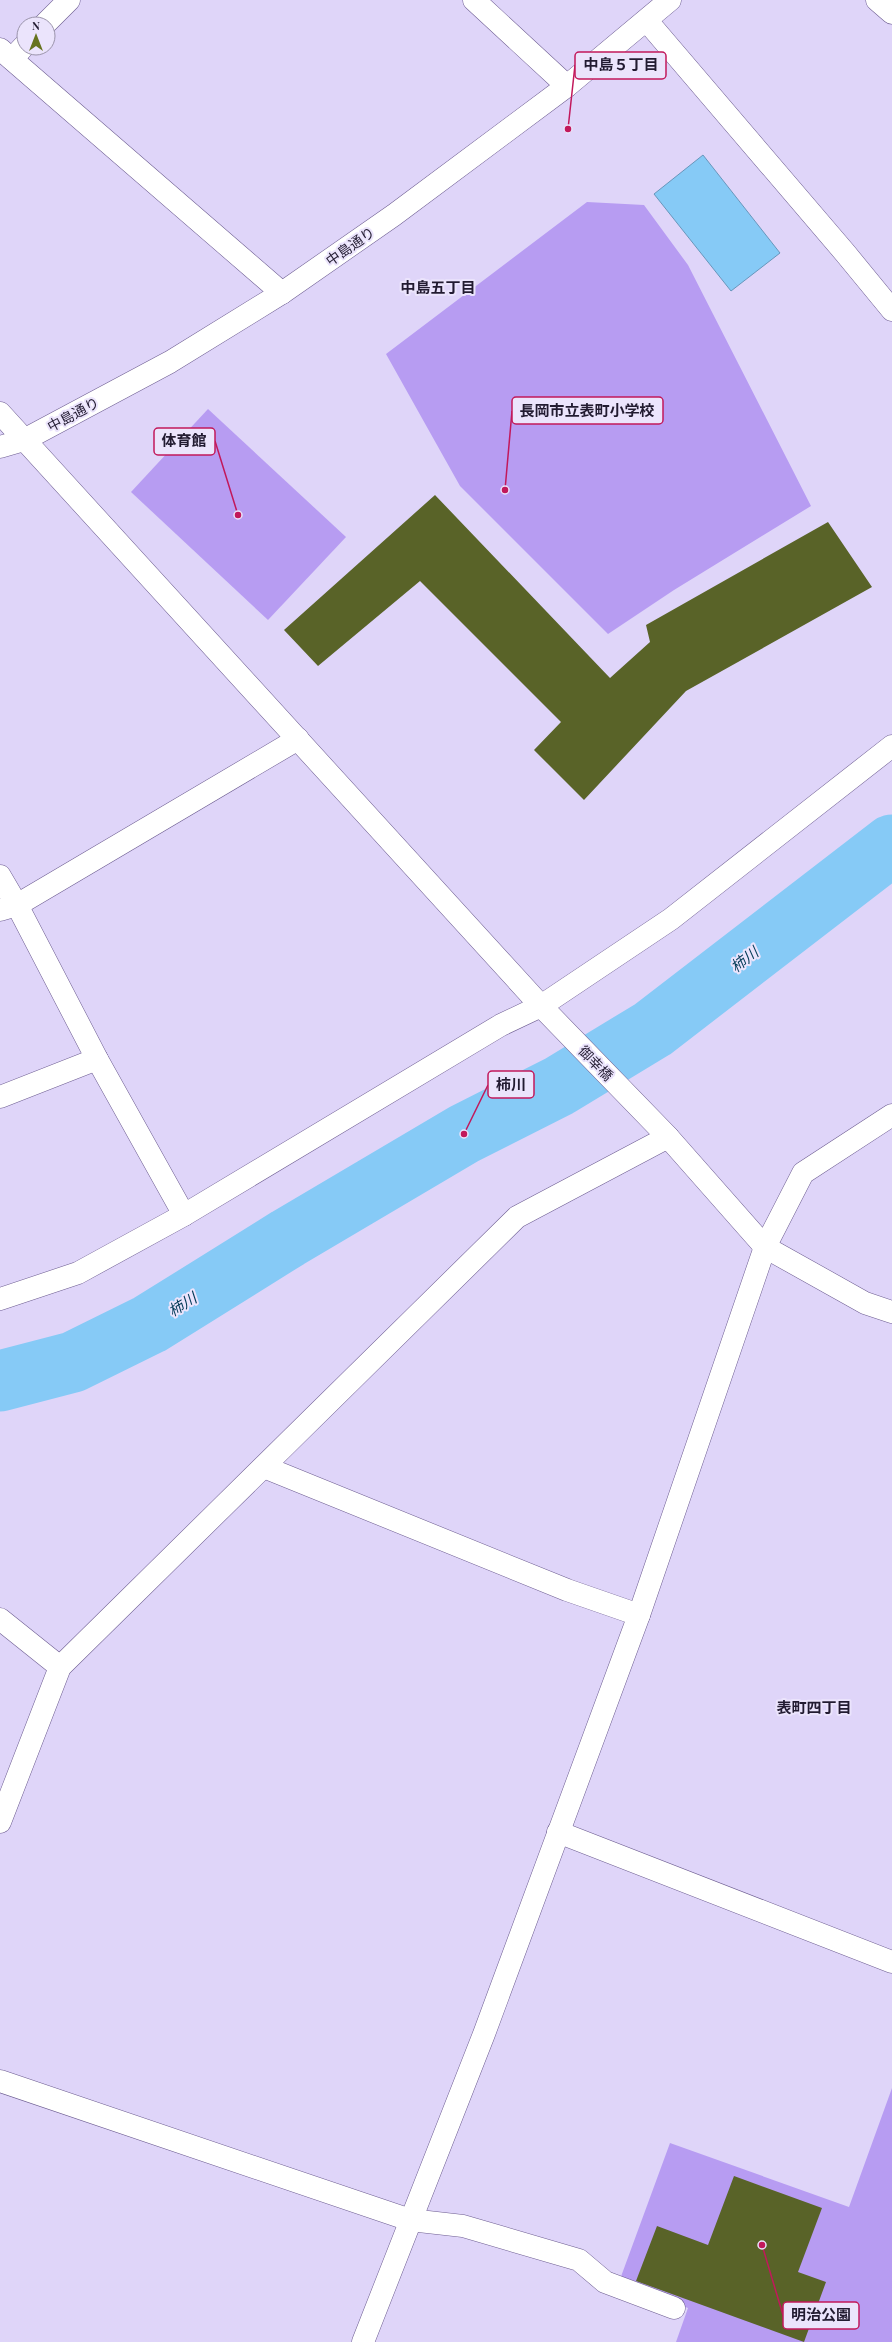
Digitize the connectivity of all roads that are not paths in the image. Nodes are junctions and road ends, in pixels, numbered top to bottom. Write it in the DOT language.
graph roads {
  1 [pos="68,0"];
  2 [pos="474,0"];
  3 [pos="670,0"];
  4 [pos="877,0"];
  5 [pos="892,13"];
  6 [pos="53,16"];
  7 [pos="647,21"];
  8 [pos="12,52"];
  9 [pos="567,86"];
  10 [pos="282,293"];
  11 [pos="892,310"];
  12 [pos="0,413"];
  13 [pos="24,440"];
  14 [pos="0,447"];
  15 [pos="298,739"];
  16 [pos="892,746"];
  17 [pos="0,876"];
  18 [pos="9,907"];
  19 [pos="542,1006"];
  20 [pos="97,1059"];
  21 [pos="0,1097"];
  22 [pos="892,1115"];
  23 [pos="668,1137"];
  24 [pos="184,1215"];
  25 [pos="765,1247"];
  26 [pos="0,1299"];
  27 [pos="892,1312"];
  28 [pos="264,1467"];
  29 [pos="639,1615"];
  30 [pos="0,1619"];
  31 [pos="60,1667"];
  32 [pos="0,1822"];
  33 [pos="558,1832"];
  34 [pos="892,1962"];
  35 [pos="0,2081"];
  36 [pos="410,2220"];
  37 [pos="674,2308"];
  38 [pos="363,2342"];
  1 -- 6 [label="street"];
  2 -- 9 [label="street"];
  3 -- 7 [label="street, 中島通り"];
  4 -- 5 [label="street"];
  7 -- 9 [label="street, 中島通り"];
  7 -- 11 [label="street"];
  8 -- 10 [label="street"];
  9 -- 10 [label="street, 中島通り"];
  10 -- 13 [label="street, 中島通り"];
  12 -- 13 [label="street, 御幸橋"];
  13 -- 14 [label="street, 中島通り"];
  13 -- 15 [label="street, 御幸橋"];
  15 -- 18 [label="street"];
  15 -- 19 [label="street, 御幸橋"];
  16 -- 19 [label="street"];
  17 -- 18 [label="street"];
  18 -- 20 [label="street"];
  19 -- 23 [label="street, 御幸橋"];
  19 -- 24 [label="street"];
  20 -- 21 [label="street"];
  20 -- 24 [label="street"];
  22 -- 25 [label="street"];
  23 -- 25 [label="street, 御幸橋"];
  23 -- 28 [label="street"];
  24 -- 26 [label="street"];
  25 -- 27 [label="street, 御幸橋"];
  25 -- 29 [label="street"];
  28 -- 29 [label="street"];
  28 -- 31 [label="street"];
  29 -- 33 [label="street"];
  30 -- 31 [label="street"];
  31 -- 32 [label="street"];
  33 -- 34 [label="street"];
  33 -- 36 [label="street"];
  35 -- 36 [label="street"];
  36 -- 37 [label="street"];
  36 -- 38 [label="street"];
}
